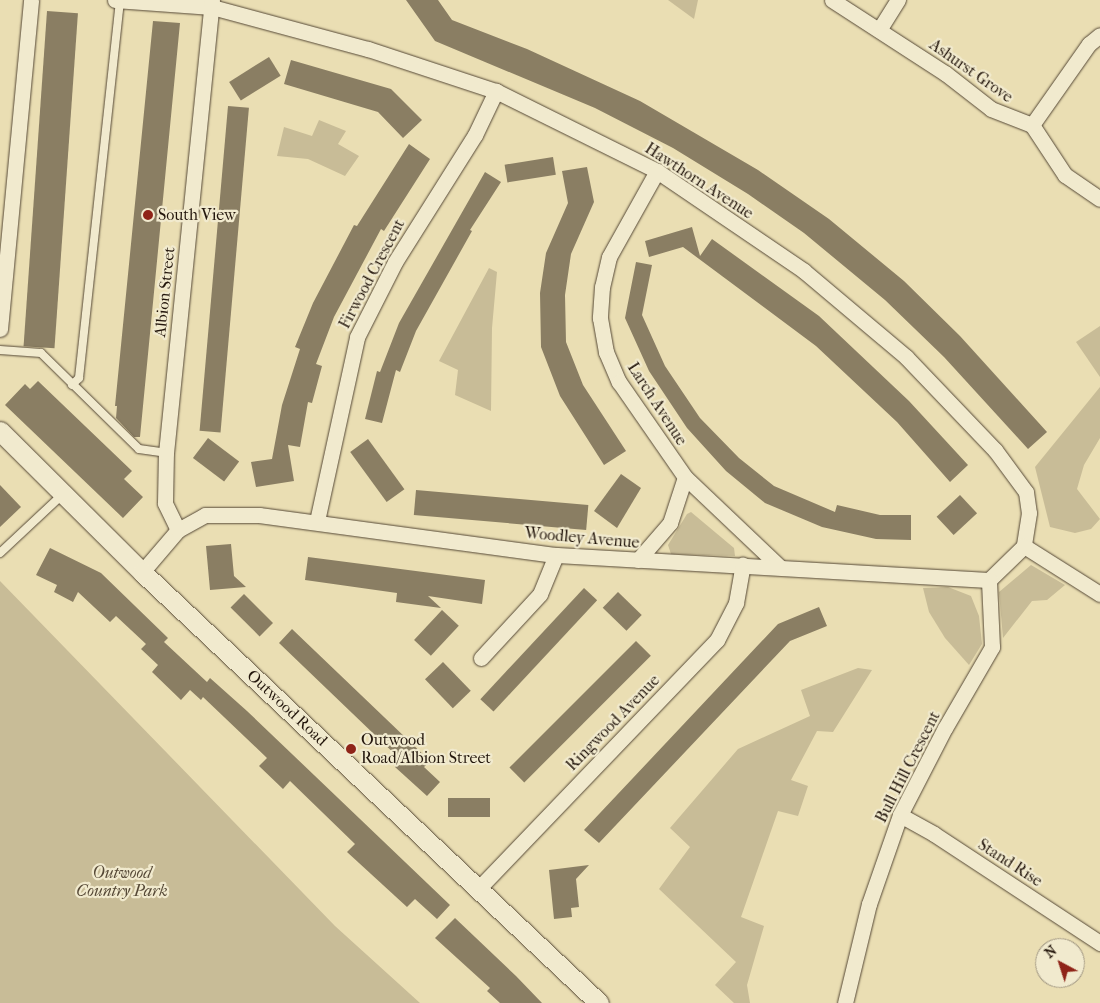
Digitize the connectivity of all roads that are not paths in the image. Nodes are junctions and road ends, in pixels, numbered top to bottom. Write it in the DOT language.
graph roads {
  1 [pos="30,0"];
  2 [pos="115,0"];
  3 [pos="120,0"];
  4 [pos="832,0"];
  5 [pos="898,0"];
  6 [pos="212,3"];
  7 [pos="878,30"];
  8 [pos="1100,35"];
  9 [pos="496,91"];
  10 [pos="1032,125"];
  11 [pos="657,171"];
  12 [pos="1100,199"];
  13 [pos="2,280"];
  14 [pos="0,329"];
  15 [pos="0,350"];
  16 [pos="72,384"];
  17 [pos="0,431"];
  18 [pos="166,453"];
  19 [pos="685,477"];
  20 [pos="65,493"];
  21 [pos="317,521"];
  22 [pos="178,530"];
  23 [pos="1024,546"];
  24 [pos="0,553"];
  25 [pos="556,555"];
  26 [pos="638,560"];
  27 [pos="743,565"];
  28 [pos="780,567"];
  29 [pos="142,572"];
  30 [pos="989,580"];
  31 [pos="1100,594"];
  32 [pos="481,658"];
  33 [pos="900,815"];
  34 [pos="479,888"];
  35 [pos="1100,943"];
  36 [pos="599,1003"];
  37 [pos="845,1003"];
  1 -- 13 [label="street"];
  2 -- 3 [label="street, Hawthorn Avenue"];
  3 -- 6 [label="street, Hawthorn Avenue"];
  3 -- 16 [label="lane"];
  4 -- 7 [label="street, Ashurst Grove"];
  5 -- 7 [label="street"];
  6 -- 9 [label="street, Hawthorn Avenue"];
  6 -- 18 [label="street, Albion Street"];
  7 -- 10 [label="street, Ashurst Grove"];
  8 -- 10 [label="street"];
  9 -- 11 [label="street, Hawthorn Avenue"];
  9 -- 21 [label="street, Firwood Crescent"];
  10 -- 12 [label="street"];
  11 -- 19 [label="street, Larch Avenue"];
  11 -- 23 [label="street, Hawthorn Avenue"];
  13 -- 14 [label="street"];
  15 -- 16 [label="lane"];
  16 -- 18 [label="lane"];
  17 -- 20 [label="street, Outwood Road"];
  18 -- 22 [label="street, Albion Street"];
  19 -- 26 [label="street"];
  19 -- 28 [label="street, Larch Avenue"];
  20 -- 24 [label="lane"];
  20 -- 29 [label="street, Outwood Road"];
  21 -- 22 [label="street, Woodley Avenue"];
  21 -- 25 [label="street, Woodley Avenue"];
  22 -- 29 [label="street"];
  23 -- 30 [label="street"];
  23 -- 31 [label="street"];
  25 -- 26 [label="street, Woodley Avenue"];
  25 -- 32 [label="street"];
  26 -- 27 [label="street, Woodley Avenue"];
  27 -- 28 [label="street, Woodley Avenue"];
  27 -- 34 [label="street, Ringwood Avenue"];
  28 -- 30 [label="street, Woodley Avenue"];
  29 -- 34 [label="street, Outwood Road"];
  30 -- 33 [label="street, Bull Hill Crescent"];
  33 -- 35 [label="street, Stand Rise"];
  33 -- 37 [label="street, Bull Hill Crescent"];
  34 -- 36 [label="street, Outwood Road"];
}
